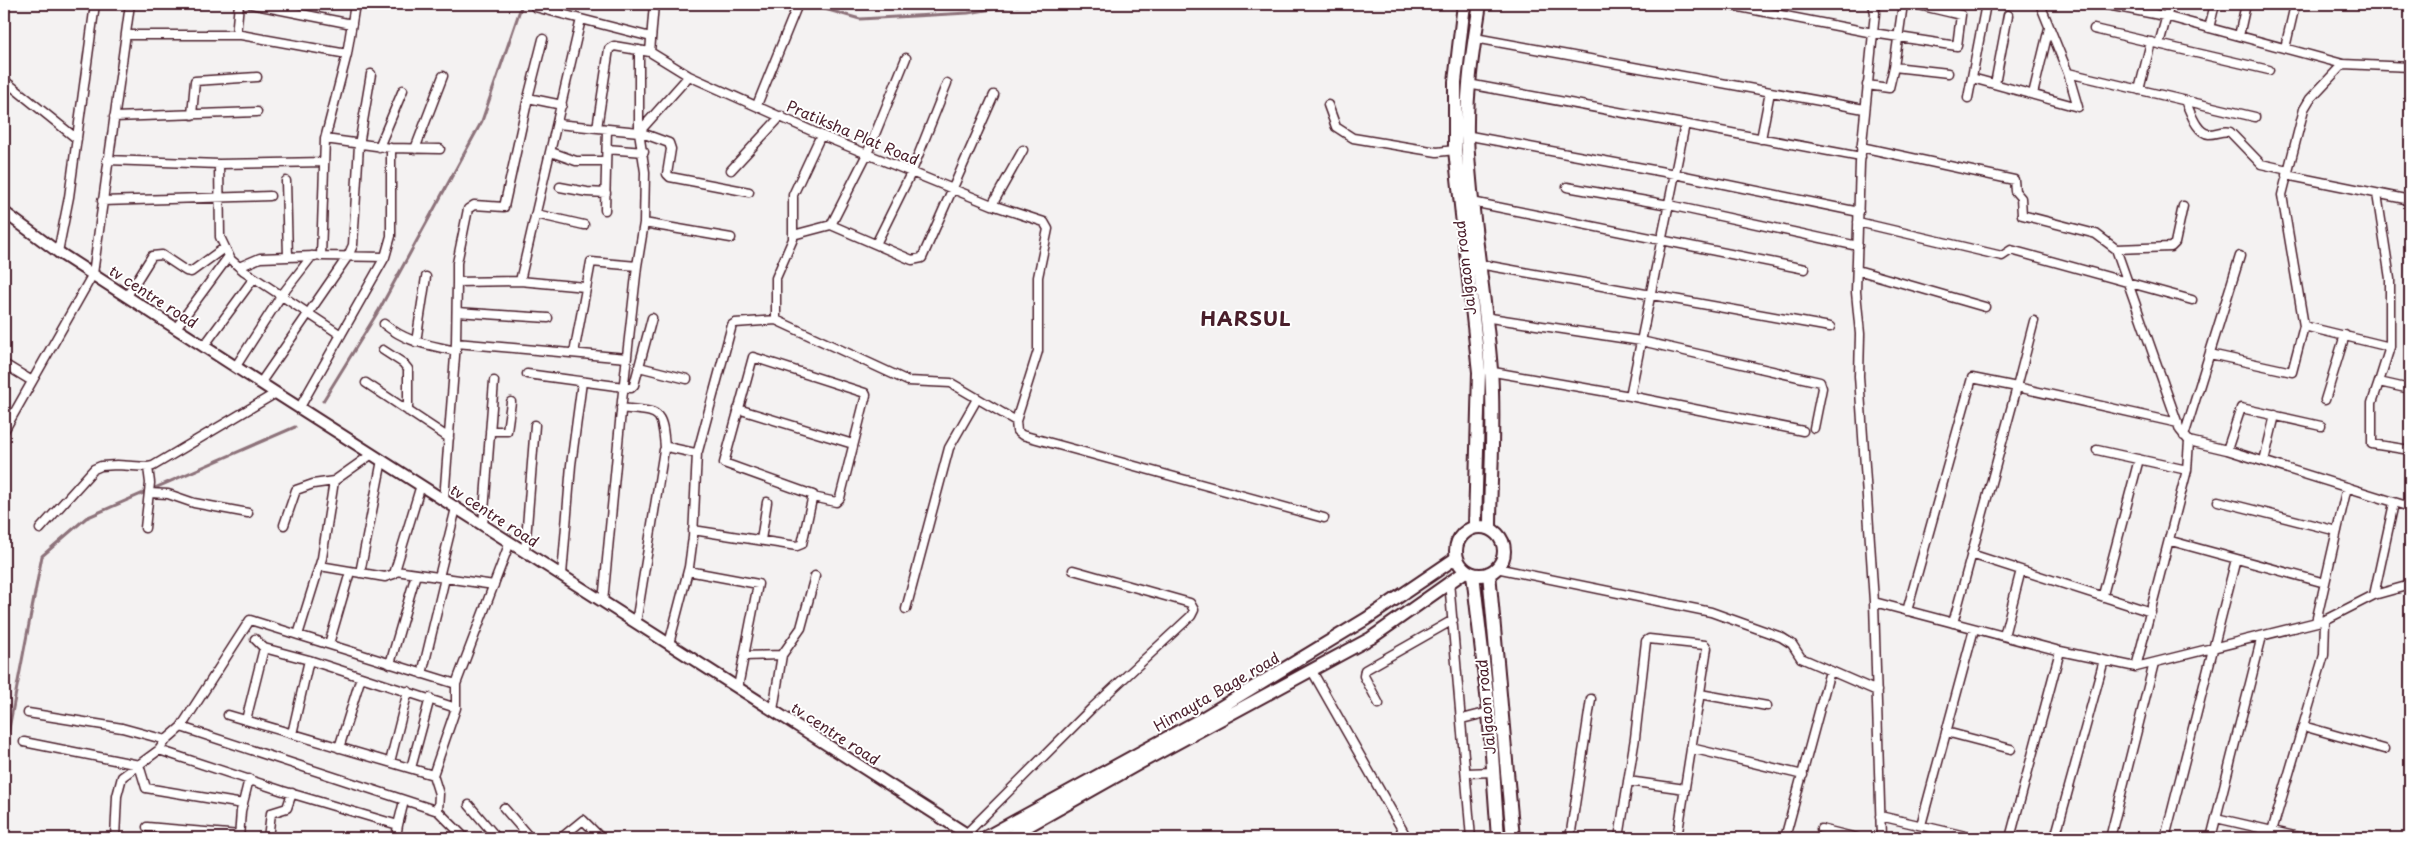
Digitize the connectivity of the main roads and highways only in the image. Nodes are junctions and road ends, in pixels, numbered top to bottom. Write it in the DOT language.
graph roads {
  1 [pos="1464,4"];
  2 [pos="1480,4"];
  3 [pos="1462,134"];
  4 [pos="4,212"];
  5 [pos="1480,318"];
  6 [pos="1485,372"];
  7 [pos="1475,527"];
  8 [pos="1490,529"];
  9 [pos="1456,558"];
  10 [pos="1493,571"];
  11 [pos="1470,572"];
  12 [pos="970,836"];
  13 [pos="984,838"];
  14 [pos="1007,838"];
  15 [pos="1498,838"];
  16 [pos="1513,838"];
  1 -- 3 [label="highway, Jalgaon road"];
  2 -- 3 [label="highway, Jalgaon road"];
  3 -- 5 [label="highway, Jalgaon road"];
  3 -- 5 [label="highway, Jalgaon road"];
  4 -- 12 [label="main road, tv centre road"];
  5 -- 6 [label="highway, Jalgaon road"];
  6 -- 7 [label="highway, Jalgaon road"];
  6 -- 8 [label="highway, Jalgaon road"];
  7 -- 8 [label="highway"];
  7 -- 9 [label="highway"];
  8 -- 10 [label="highway"];
  9 -- 11 [label="highway"];
  9 -- 13 [label="main road, Himayta Bage road"];
  10 -- 11 [label="highway"];
  10 -- 16 [label="highway, Jalgaon road"];
  11 -- 14 [label="main road"];
  11 -- 15 [label="highway, Jalgaon road"];
}
